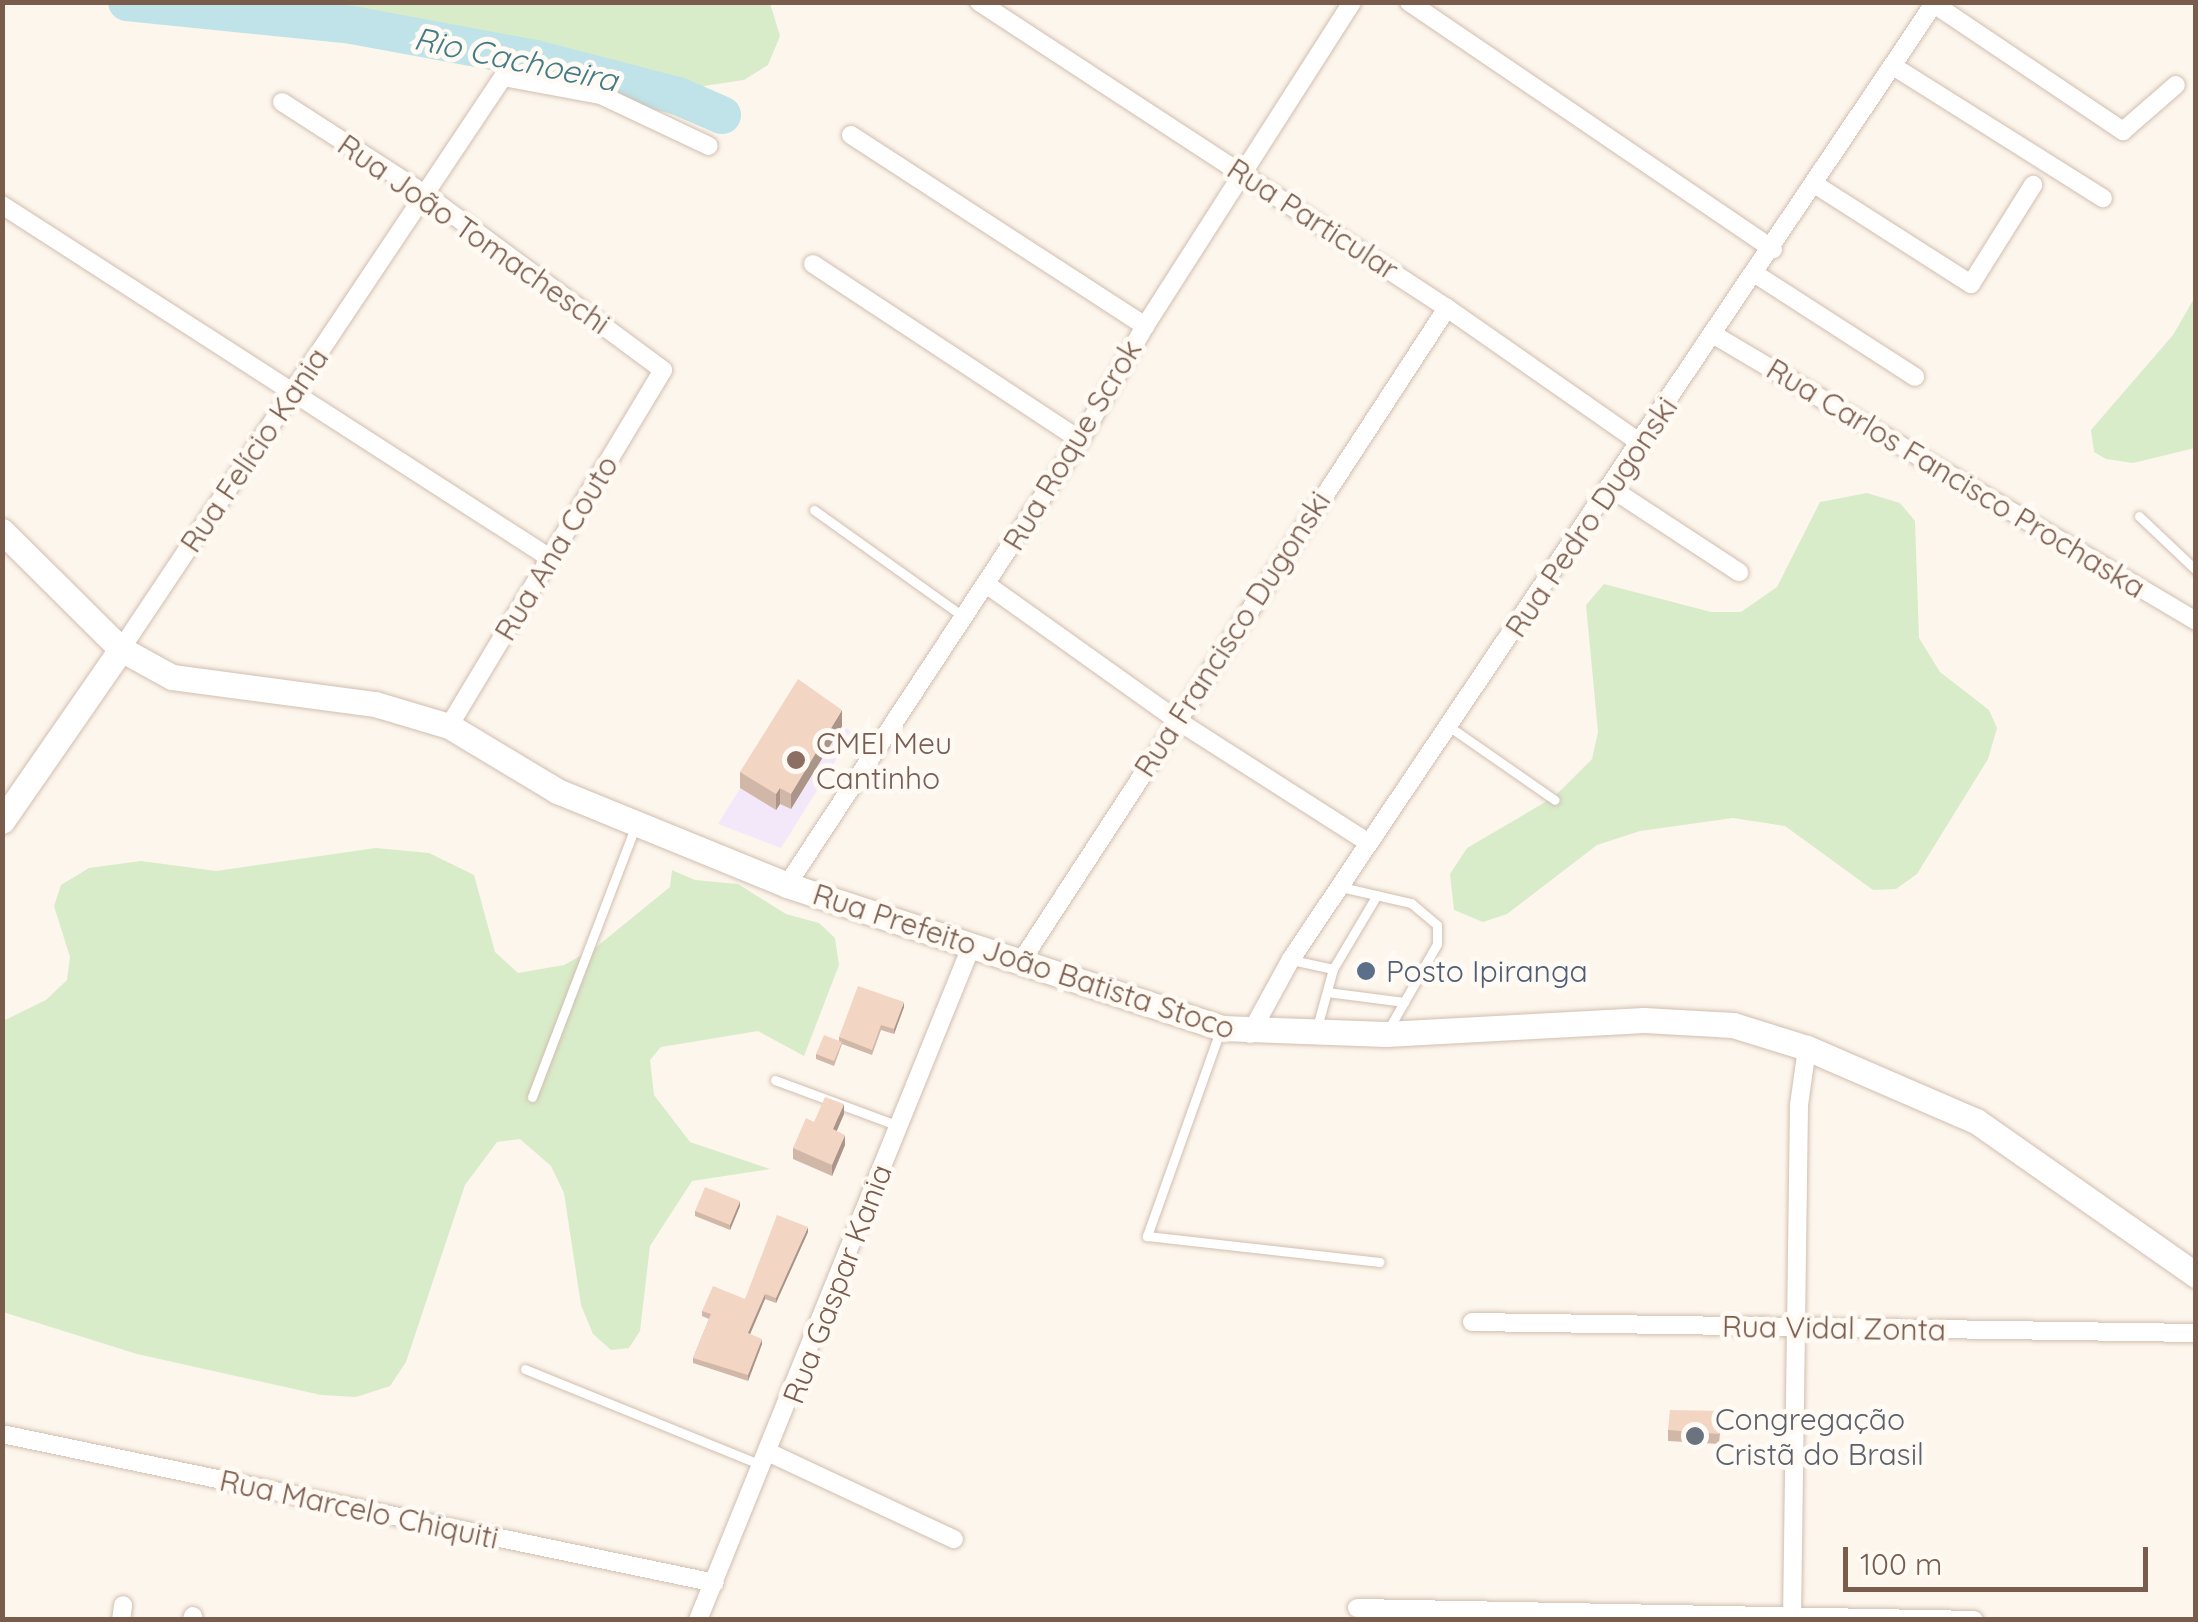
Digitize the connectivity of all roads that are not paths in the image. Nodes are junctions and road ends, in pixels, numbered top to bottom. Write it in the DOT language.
graph roads {
  1 [pos="978,2"];
  2 [pos="1352,2"];
  3 [pos="1409,2"];
  4 [pos="1934,3"];
  5 [pos="1893,66"];
  6 [pos="2176,85"];
  7 [pos="282,102"];
  8 [pos="851,135"];
  9 [pos="709,146"];
  10 [pos="1242,172"];
  11 [pos="1816,185"];
  12 [pos="2033,185"];
  13 [pos="426,194"];
  14 [pos="2102,198"];
  15 [pos="2,205"];
  16 [pos="1773,250"];
  17 [pos="813,264"];
  18 [pos="1757,275"];
  19 [pos="1447,308"];
  20 [pos="1144,326"];
  21 [pos="1716,336"];
  22 [pos="663,370"];
  23 [pos="1915,378"];
  24 [pos="295,390"];
  25 [pos="1080,440"];
  26 [pos="1642,444"];
  27 [pos="1612,488"];
  28 [pos="814,510"];
  29 [pos="2139,516"];
  30 [pos="2,530"];
  31 [pos="550,558"];
  32 [pos="2196,570"];
  33 [pos="1739,572"];
  34 [pos="986,584"];
  35 [pos="964,618"];
  36 [pos="2196,621"];
  37 [pos="121,649"];
  38 [pos="1175,719"];
  39 [pos="449,726"];
  40 [pos="1447,726"];
  41 [pos="1555,800"];
  42 [pos="2,821"];
  43 [pos="636,824"];
  44 [pos="1370,843"];
  45 [pos="786,885"];
  46 [pos="1342,887"];
  47 [pos="1377,896"];
  48 [pos="971,947"];
  49 [pos="1291,960"];
  50 [pos="1020,962"];
  51 [pos="1333,969"];
  52 [pos="1326,992"];
  53 [pos="1404,1002"];
  54 [pos="1221,1028"];
  55 [pos="1250,1034"];
  56 [pos="1315,1034"];
  57 [pos="1386,1034"];
  58 [pos="1806,1048"];
  59 [pos="776,1080"];
  60 [pos="532,1097"];
  61 [pos="898,1126"];
  62 [pos="1380,1262"];
  63 [pos="2196,1275"];
  64 [pos="1472,1322"];
  65 [pos="1795,1328"];
  66 [pos="2196,1333"];
  67 [pos="525,1369"];
  68 [pos="2,1434"];
  69 [pos="767,1459"];
  70 [pos="954,1539"];
  71 [pos="715,1583"];
  72 [pos="1356,1608"];
  73 [pos="1792,1618"];
  74 [pos="698,1620"];
  75 [pos="1974,1620"];
  1 -- 10 [label="street, Rua Particular"];
  2 -- 10 [label="street, Rua Roque Scrok"];
  3 -- 16 [label="street"];
  4 -- 5 [label="street, Rua Pedro Dugonski"];
  4 -- 6 [label="street"];
  5 -- 11 [label="street, Rua Pedro Dugonski"];
  5 -- 14 [label="street"];
  7 -- 13 [label="street, Rua João Tomacheschi"];
  8 -- 20 [label="street"];
  9 -- 13 [label="street, Rua Felício Kania"];
  10 -- 19 [label="street, Rua Particular"];
  10 -- 20 [label="street, Rua Roque Scrok"];
  11 -- 12 [label="street"];
  11 -- 16 [label="street, Rua Pedro Dugonski"];
  13 -- 22 [label="street, Rua João Tomacheschi"];
  13 -- 24 [label="street, Rua Felício Kania"];
  15 -- 24 [label="street"];
  16 -- 18 [label="street, Rua Pedro Dugonski"];
  17 -- 25 [label="street"];
  18 -- 21 [label="street, Rua Pedro Dugonski"];
  18 -- 23 [label="street"];
  19 -- 26 [label="street, Rua Particular"];
  19 -- 38 [label="street, Rua Francisco Dugonski"];
  20 -- 25 [label="street, Rua Roque Scrok"];
  21 -- 26 [label="street, Rua Pedro Dugonski"];
  21 -- 36 [label="street, Rua Carlos Fancisco Prochaska"];
  22 -- 31 [label="street, Rua Ana Couto"];
  24 -- 31 [label="street"];
  24 -- 37 [label="street, Rua Felício Kania"];
  25 -- 34 [label="street, Rua Roque Scrok"];
  26 -- 27 [label="street, Rua Pedro Dugonski"];
  27 -- 33 [label="street"];
  27 -- 40 [label="street, Rua Pedro Dugonski"];
  28 -- 35 [label="lane"];
  29 -- 32 [label="lane"];
  30 -- 37 [label="main road, Rua Prefeito João Batista Stoco"];
  31 -- 39 [label="street, Rua Ana Couto"];
  34 -- 35 [label="street, Rua Roque Scrok"];
  34 -- 38 [label="street"];
  35 -- 45 [label="street, Rua Roque Scrok"];
  37 -- 39 [label="main road, Rua Prefeito João Batista Stoco"];
  37 -- 42 [label="main road, Rua Felício Kania"];
  38 -- 44 [label="street"];
  38 -- 50 [label="street, Rua Francisco Dugonski"];
  39 -- 43 [label="main road, Rua Prefeito João Batista Stoco"];
  40 -- 41 [label="lane"];
  40 -- 44 [label="street, Rua Pedro Dugonski"];
  43 -- 45 [label="main road, Rua Prefeito João Batista Stoco"];
  43 -- 60 [label="lane"];
  44 -- 46 [label="street, Rua Pedro Dugonski"];
  45 -- 48 [label="main road, Rua Prefeito João Batista Stoco"];
  46 -- 47 [label="lane"];
  46 -- 49 [label="street, Rua Pedro Dugonski"];
  47 -- 51 [label="lane"];
  47 -- 53 [label="lane"];
  48 -- 50 [label="main road, Rua Prefeito João Batista Stoco"];
  48 -- 61 [label="street, Rua Gaspar Kania"];
  49 -- 51 [label="lane"];
  49 -- 55 [label="street, Rua Pedro Dugonski"];
  50 -- 54 [label="main road, Rua Prefeito João Batista Stoco"];
  51 -- 52 [label="lane"];
  52 -- 53 [label="lane"];
  52 -- 56 [label="lane"];
  53 -- 57 [label="lane"];
  54 -- 55 [label="main road, Rua Prefeito João Batista Stoco"];
  54 -- 62 [label="lane"];
  55 -- 56 [label="main road, Rua Prefeito João Batista Stoco"];
  56 -- 57 [label="main road, Rua Prefeito João Batista Stoco"];
  57 -- 58 [label="main road, Rua Prefeito João Batista Stoco"];
  58 -- 63 [label="main road, Rua Prefeito João Batista Stoco"];
  58 -- 65 [label="street"];
  59 -- 61 [label="lane"];
  61 -- 69 [label="street, Rua Gaspar Kania"];
  64 -- 65 [label="street, Rua Vidal Zonta"];
  65 -- 66 [label="street, Rua Vidal Zonta"];
  65 -- 73 [label="street"];
  67 -- 69 [label="lane"];
  68 -- 71 [label="street, Rua Marcelo Chiquiti"];
  69 -- 70 [label="street"];
  69 -- 71 [label="street, Rua Gaspar Kania"];
  71 -- 74 [label="street, Rua Gaspar Kania"];
  72 -- 73 [label="street"];
  73 -- 75 [label="street"];
}
